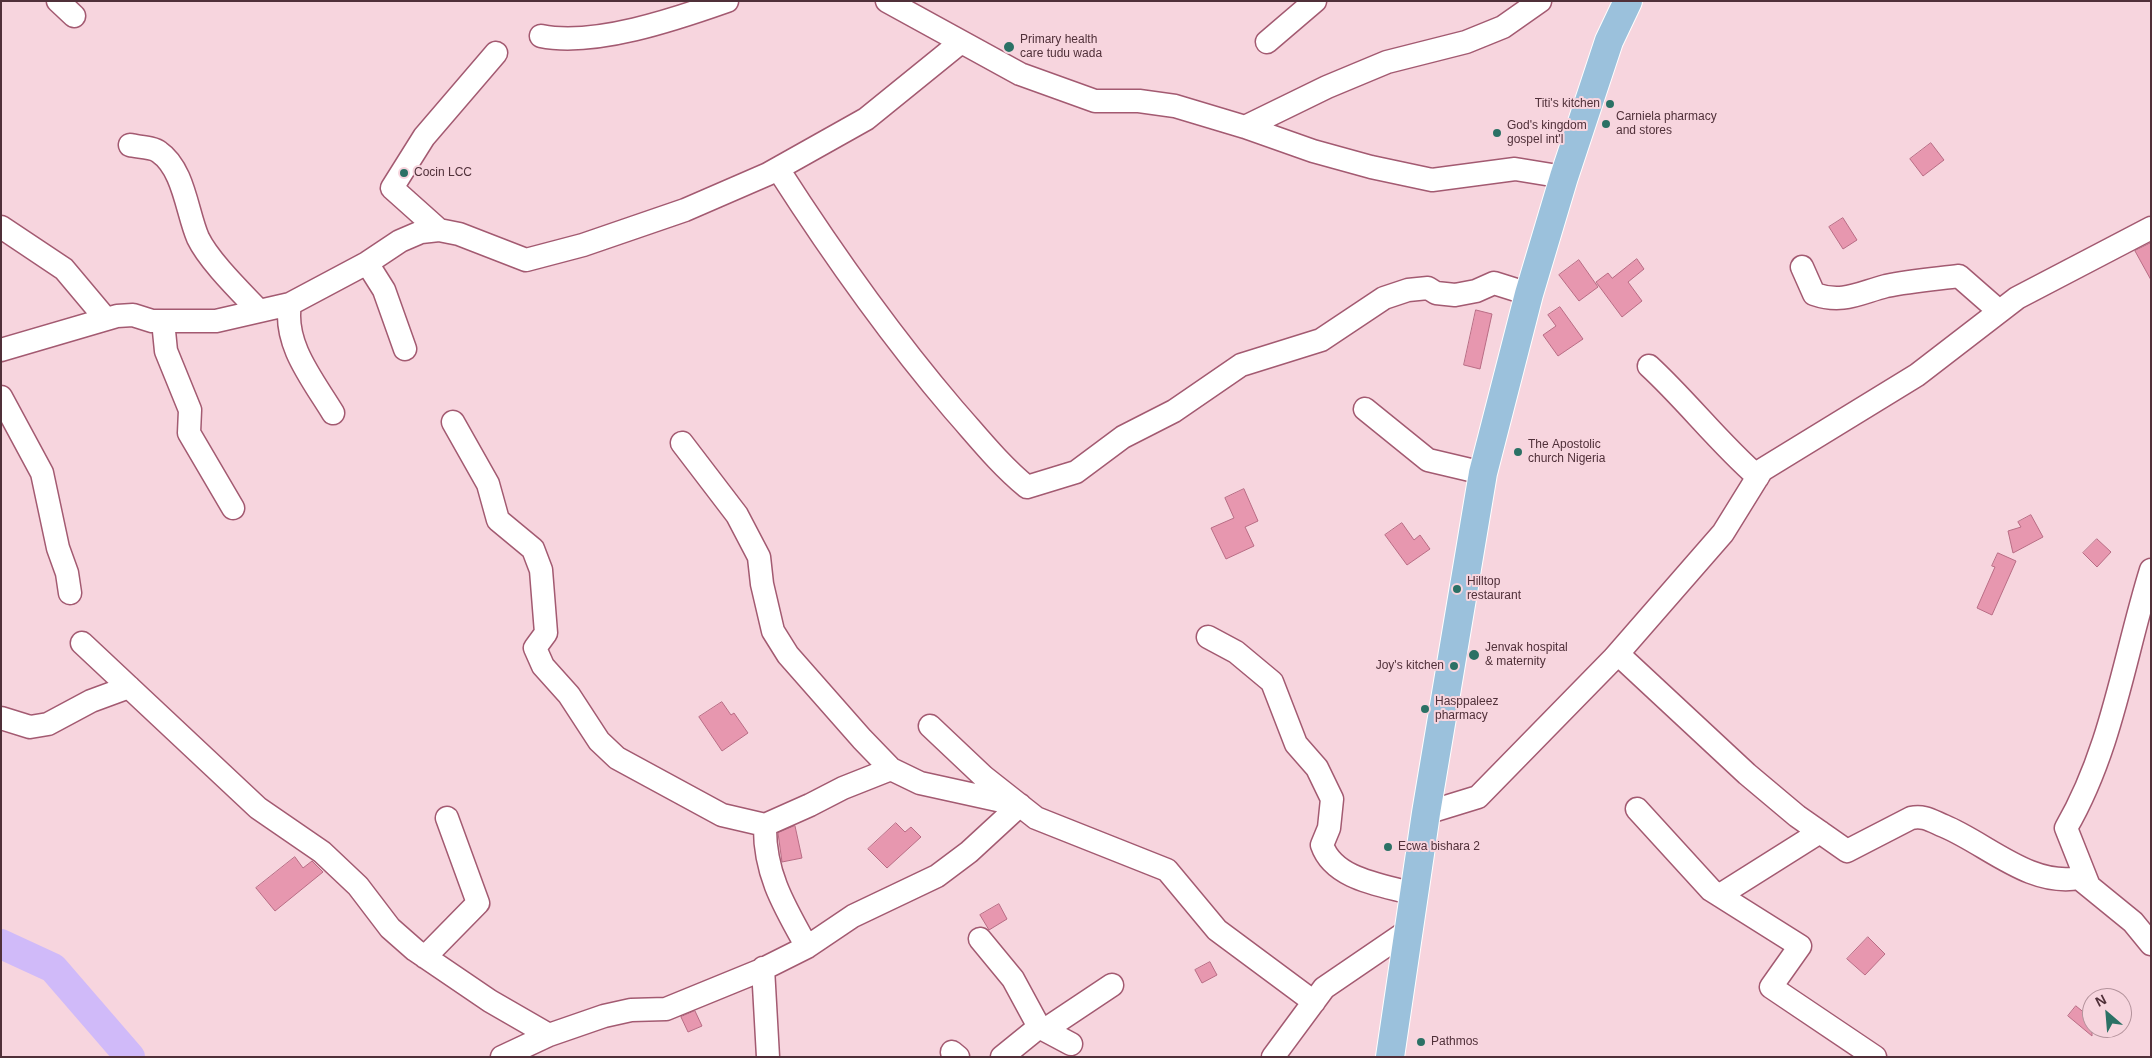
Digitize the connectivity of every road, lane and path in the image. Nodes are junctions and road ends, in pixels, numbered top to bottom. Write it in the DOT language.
graph roads {
  1 [pos="727,1"];
  2 [pos="887,1"];
  3 [pos="1315,1"];
  4 [pos="1540,1"];
  5 [pos="1628,1"];
  6 [pos="541,36"];
  7 [pos="961,42"];
  8 [pos="1267,42"];
  9 [pos="496,53"];
  10 [pos="1245,127"];
  11 [pos="130,145"];
  12 [pos="778,169"];
  13 [pos="1564,177"];
  14 [pos="1,227"];
  15 [pos="2151,228"];
  16 [pos="439,230"];
  17 [pos="367,262"];
  18 [pos="1802,267"];
  19 [pos="1529,294"];
  20 [pos="290,304"];
  21 [pos="259,311"];
  22 [pos="1999,311"];
  23 [pos="106,319"];
  24 [pos="163,322"];
  25 [pos="405,349"];
  26 [pos="1,350"];
  27 [pos="1649,366"];
  28 [pos="1,397"];
  29 [pos="1365,410"];
  30 [pos="333,413"];
  31 [pos="453,422"];
  32 [pos="682,443"];
  33 [pos="1483,473"];
  34 [pos="1758,476"];
  35 [pos="233,508"];
  36 [pos="2151,570"];
  37 [pos="70,593"];
  38 [pos="1208,636"];
  39 [pos="82,643"];
  40 [pos="1618,654"];
  41 [pos="129,687"];
  42 [pos="1,718"];
  43 [pos="930,726"];
  44 [pos="891,769"];
  45 [pos="1020,806"];
  46 [pos="1637,809"];
  47 [pos="1426,813"];
  48 [pos="447,818"];
  49 [pos="765,825"];
  50 [pos="1820,832"];
  51 [pos="2089,886"];
  52 [pos="1414,894"];
  53 [pos="1720,895"];
  54 [pos="1409,930"];
  55 [pos="980,939"];
  56 [pos="2151,944"];
  57 [pos="807,947"];
  58 [pos="425,957"];
  59 [pos="763,968"];
  60 [pos="1112,984"];
  61 [pos="1314,1002"];
  62 [pos="1039,1027"];
  63 [pos="549,1035"];
  64 [pos="1071,1044"];
  65 [pos="502,1057"];
  66 [pos="768,1057"];
  67 [pos="1002,1057"];
  68 [pos="1273,1057"];
  69 [pos="1390,1057"];
  70 [pos="1875,1057"];
  1 -- 6 [label="street"];
  2 -- 7 [label="street"];
  3 -- 8 [label="street"];
  4 -- 10 [label="street"];
  5 -- 13 [label="main road"];
  7 -- 10 [label="street"];
  7 -- 12 [label="street"];
  9 -- 16 [label="street"];
  10 -- 13 [label="street"];
  11 -- 21 [label="street"];
  12 -- 16 [label="street"];
  12 -- 19 [label="street"];
  13 -- 19 [label="main road"];
  14 -- 23 [label="street"];
  15 -- 22 [label="street"];
  16 -- 17 [label="street"];
  17 -- 20 [label="street"];
  17 -- 25 [label="street"];
  18 -- 22 [label="street"];
  19 -- 33 [label="main road"];
  20 -- 21 [label="street"];
  20 -- 30 [label="street"];
  21 -- 24 [label="street"];
  22 -- 34 [label="street"];
  23 -- 24 [label="street"];
  23 -- 26 [label="street"];
  24 -- 35 [label="street"];
  27 -- 34 [label="street"];
  28 -- 37 [label="street"];
  29 -- 33 [label="street"];
  31 -- 49 [label="street"];
  32 -- 44 [label="street"];
  33 -- 47 [label="main road"];
  34 -- 40 [label="street"];
  36 -- 51 [label="street"];
  38 -- 52 [label="street"];
  39 -- 41 [label="street"];
  40 -- 47 [label="street"];
  40 -- 50 [label="street"];
  41 -- 42 [label="street"];
  41 -- 58 [label="street"];
  43 -- 45 [label="street"];
  44 -- 45 [label="street"];
  44 -- 49 [label="street"];
  45 -- 57 [label="street"];
  45 -- 61 [label="street"];
  46 -- 53 [label="street"];
  47 -- 52 [label="main road"];
  48 -- 58 [label="street"];
  49 -- 57 [label="street"];
  50 -- 51 [label="street"];
  50 -- 53 [label="street"];
  51 -- 56 [label="street"];
  52 -- 54 [label="main road"];
  53 -- 70 [label="street"];
  54 -- 61 [label="street"];
  54 -- 69 [label="main road"];
  55 -- 62 [label="street"];
  57 -- 59 [label="street"];
  58 -- 63 [label="street"];
  59 -- 63 [label="street"];
  59 -- 66 [label="street"];
  60 -- 62 [label="street"];
  61 -- 68 [label="street"];
  62 -- 64 [label="street"];
  62 -- 67 [label="street"];
  63 -- 65 [label="street"];
}
